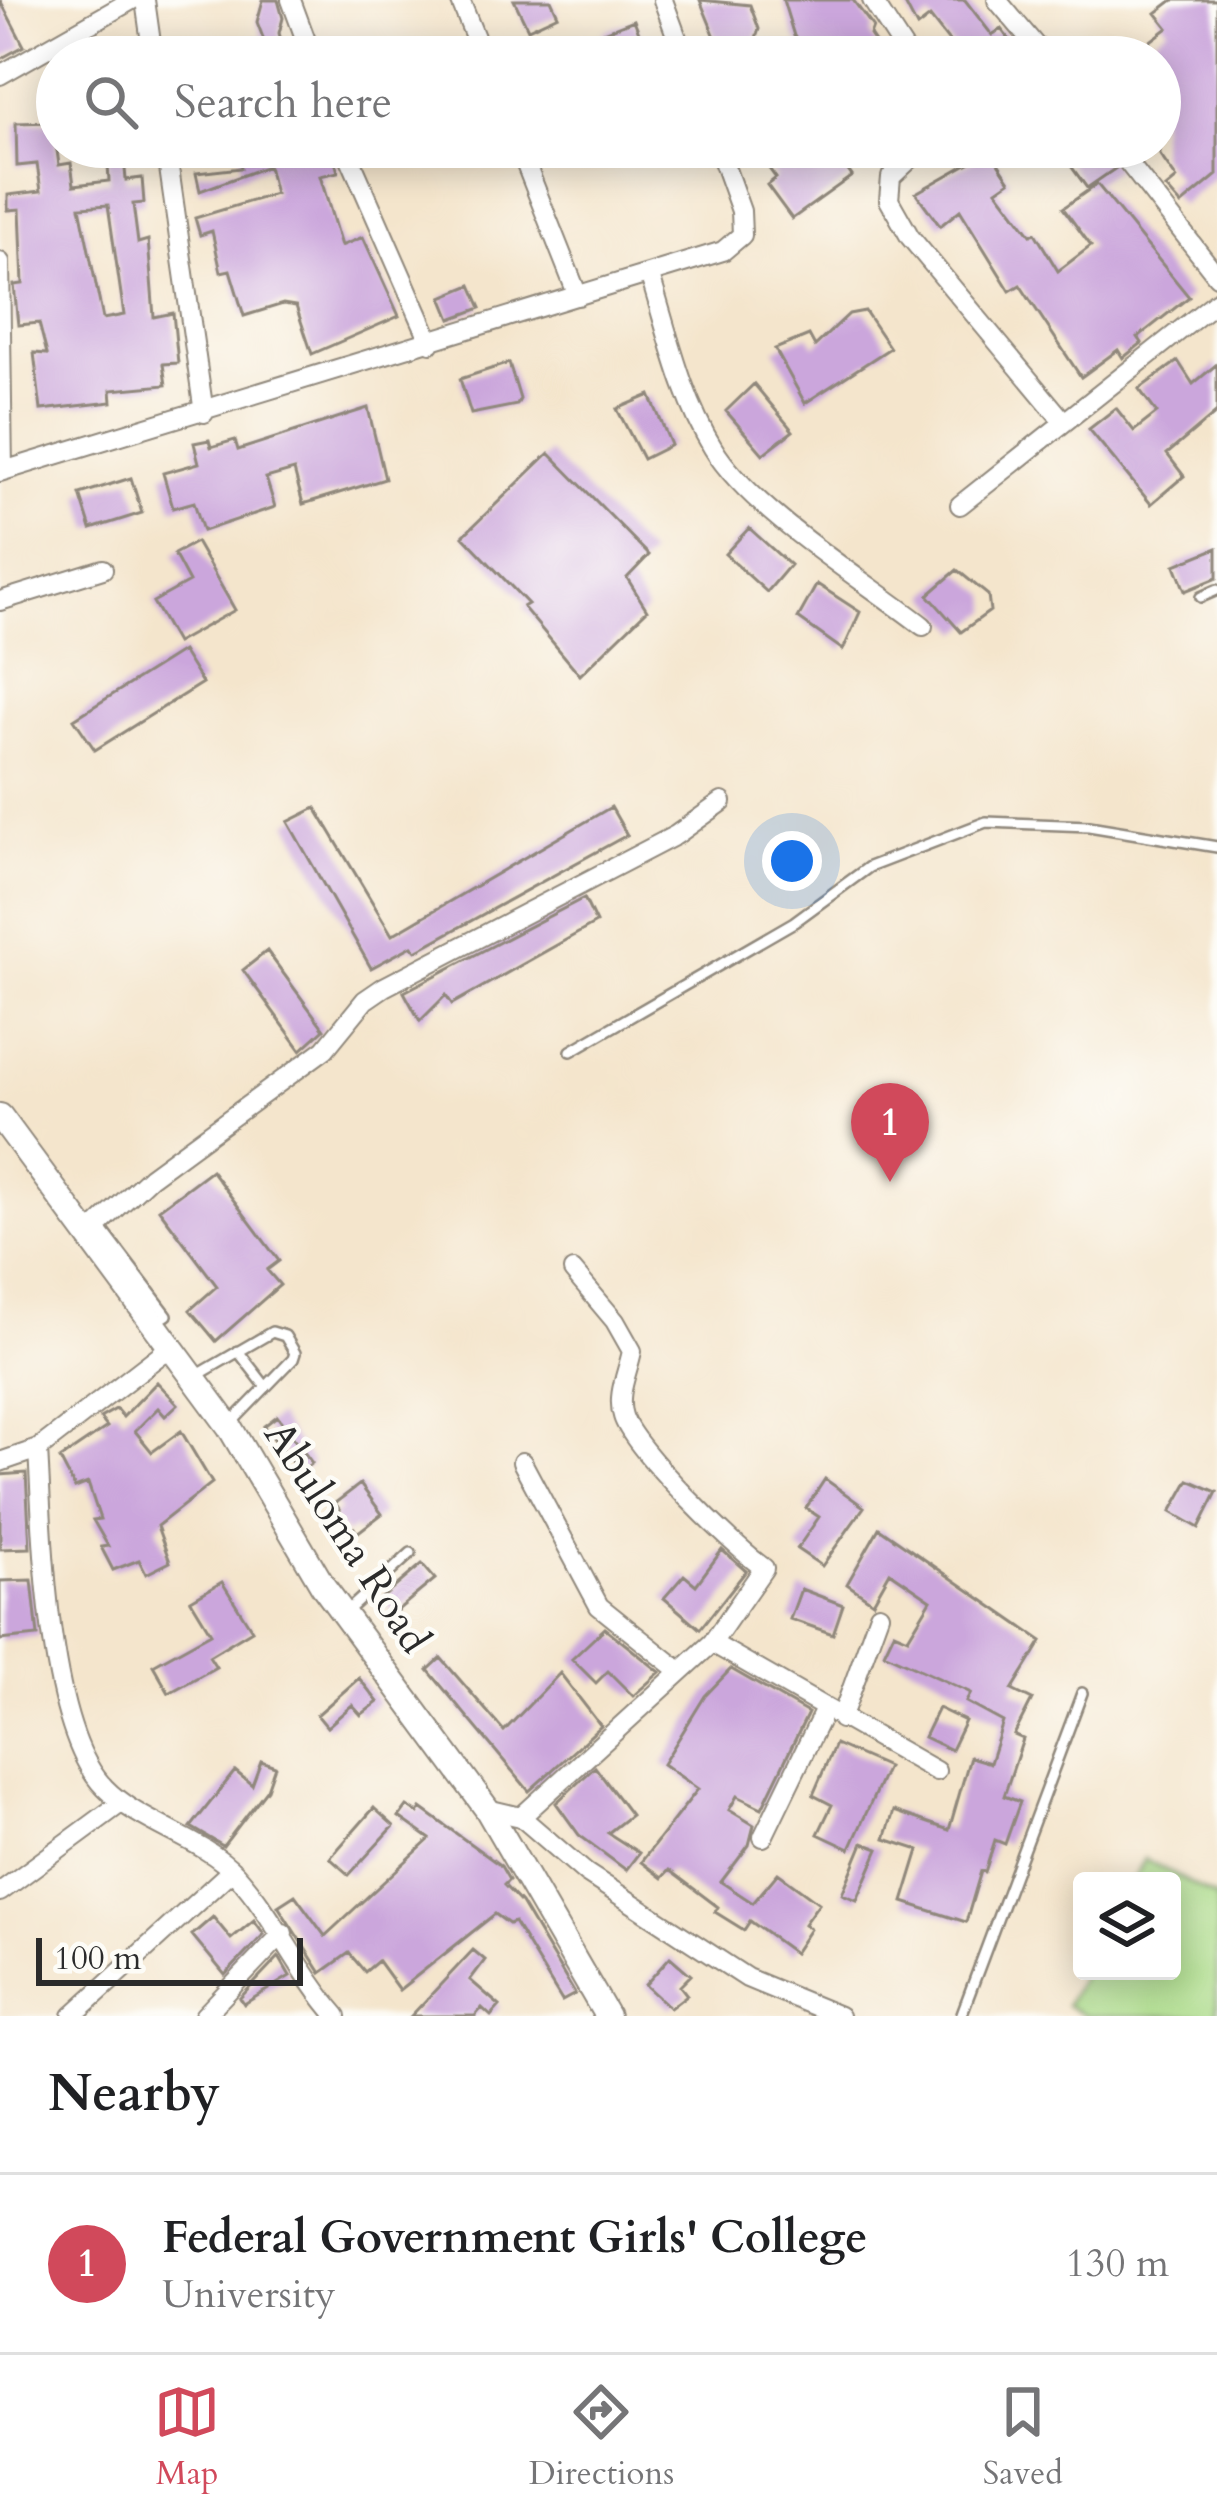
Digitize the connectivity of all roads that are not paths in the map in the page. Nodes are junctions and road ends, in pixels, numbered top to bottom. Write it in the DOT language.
graph roads {
  1 [pos="132,0"];
  2 [pos="145,0"];
  3 [pos="292,0"];
  4 [pos="460,0"];
  5 [pos="663,0"];
  6 [pos="872,0"];
  7 [pos="997,0"];
  8 [pos="69,36"];
  9 [pos="150,36"];
  10 [pos="305,36"];
  11 [pos="475,36"];
  12 [pos="676,36"];
  13 [pos="895,36"];
  14 [pos="1027,36"];
  15 [pos="36,55"];
  16 [pos="0,75"];
  17 [pos="169,168"];
  18 [pos="353,168"];
  19 [pos="527,168"];
  20 [pos="725,168"];
  21 [pos="900,168"];
  22 [pos="1132,168"];
  23 [pos="0,262"];
  24 [pos="650,276"];
  25 [pos="1217,276"];
  26 [pos="578,296"];
  27 [pos="1217,301"];
  28 [pos="431,343"];
  29 [pos="204,413"];
  30 [pos="1064,422"];
  31 [pos="2,471"];
  32 [pos="960,505"];
  33 [pos="103,569"];
  34 [pos="1217,590"];
  35 [pos="1201,597"];
  36 [pos="0,601"];
  37 [pos="923,626"];
  38 [pos="722,802"];
  39 [pos="1217,847"];
  40 [pos="571,1051"];
  41 [pos="5,1133"];
  42 [pos="95,1232"];
  43 [pos="573,1270"];
  44 [pos="170,1348"];
  45 [pos="238,1352"];
  46 [pos="194,1377"];
  47 [pos="266,1387"];
  48 [pos="229,1426"];
  49 [pos="38,1449"];
  50 [pos="0,1462"];
  51 [pos="522,1462"];
  52 [pos="411,1552"];
  53 [pos="344,1614"];
  54 [pos="879,1614"];
  55 [pos="712,1643"];
  56 [pos="680,1671"];
  57 [pos="1082,1693"];
  58 [pos="833,1714"];
  59 [pos="936,1771"];
  60 [pos="121,1803"];
  61 [pos="487,1809"];
  62 [pos="521,1817"];
  63 [pos="763,1837"];
  64 [pos="232,1870"];
  65 [pos="0,1892"];
  66 [pos="283,1933"];
  67 [pos="72,2016"];
  68 [pos="204,2016"];
  69 [pos="338,2016"];
  70 [pos="607,2016"];
  71 [pos="839,2016"];
  72 [pos="961,2016"];
  1 -- 8 [label="street"];
  2 -- 9 [label="street"];
  3 -- 10 [label="street"];
  4 -- 11 [label="street"];
  5 -- 12 [label="street"];
  6 -- 13 [label="street"];
  7 -- 14 [label="street"];
  15 -- 16 [label="street"];
  17 -- 29 [label="street"];
  18 -- 28 [label="street"];
  19 -- 26 [label="street"];
  20 -- 24 [label="street"];
  21 -- 30 [label="street"];
  22 -- 25 [label="street"];
  23 -- 31 [label="street"];
  24 -- 26 [label="street"];
  24 -- 37 [label="street"];
  26 -- 28 [label="street"];
  27 -- 30 [label="street"];
  28 -- 29 [label="street"];
  29 -- 31 [label="street"];
  30 -- 32 [label="street"];
  33 -- 36 [label="street"];
  34 -- 35 [label="lane"];
  38 -- 42 [label="street"];
  39 -- 40 [label="lane"];
  41 -- 42 [label="street, Abuloma Road"];
  42 -- 44 [label="street, Abuloma Road"];
  43 -- 55 [label="street"];
  44 -- 46 [label="street, Abuloma Road"];
  44 -- 49 [label="street"];
  45 -- 46 [label="lane"];
  45 -- 47 [label="lane"];
  45 -- 47 [label="lane"];
  46 -- 48 [label="street, Abuloma Road"];
  47 -- 48 [label="lane"];
  48 -- 53 [label="street, Abuloma Road"];
  49 -- 50 [label="street"];
  49 -- 60 [label="street"];
  51 -- 56 [label="street"];
  52 -- 53 [label="lane"];
  53 -- 61 [label="street, Abuloma Road"];
  54 -- 58 [label="street"];
  55 -- 56 [label="street"];
  55 -- 58 [label="street"];
  56 -- 62 [label="street"];
  57 -- 72 [label="lane"];
  58 -- 59 [label="street"];
  58 -- 63 [label="street"];
  60 -- 64 [label="street"];
  60 -- 65 [label="street"];
  61 -- 62 [label="street"];
  61 -- 70 [label="street, Abuloma Road"];
  62 -- 71 [label="street"];
  64 -- 66 [label="street"];
  64 -- 67 [label="street"];
  66 -- 68 [label="street"];
  66 -- 69 [label="street"];
}
